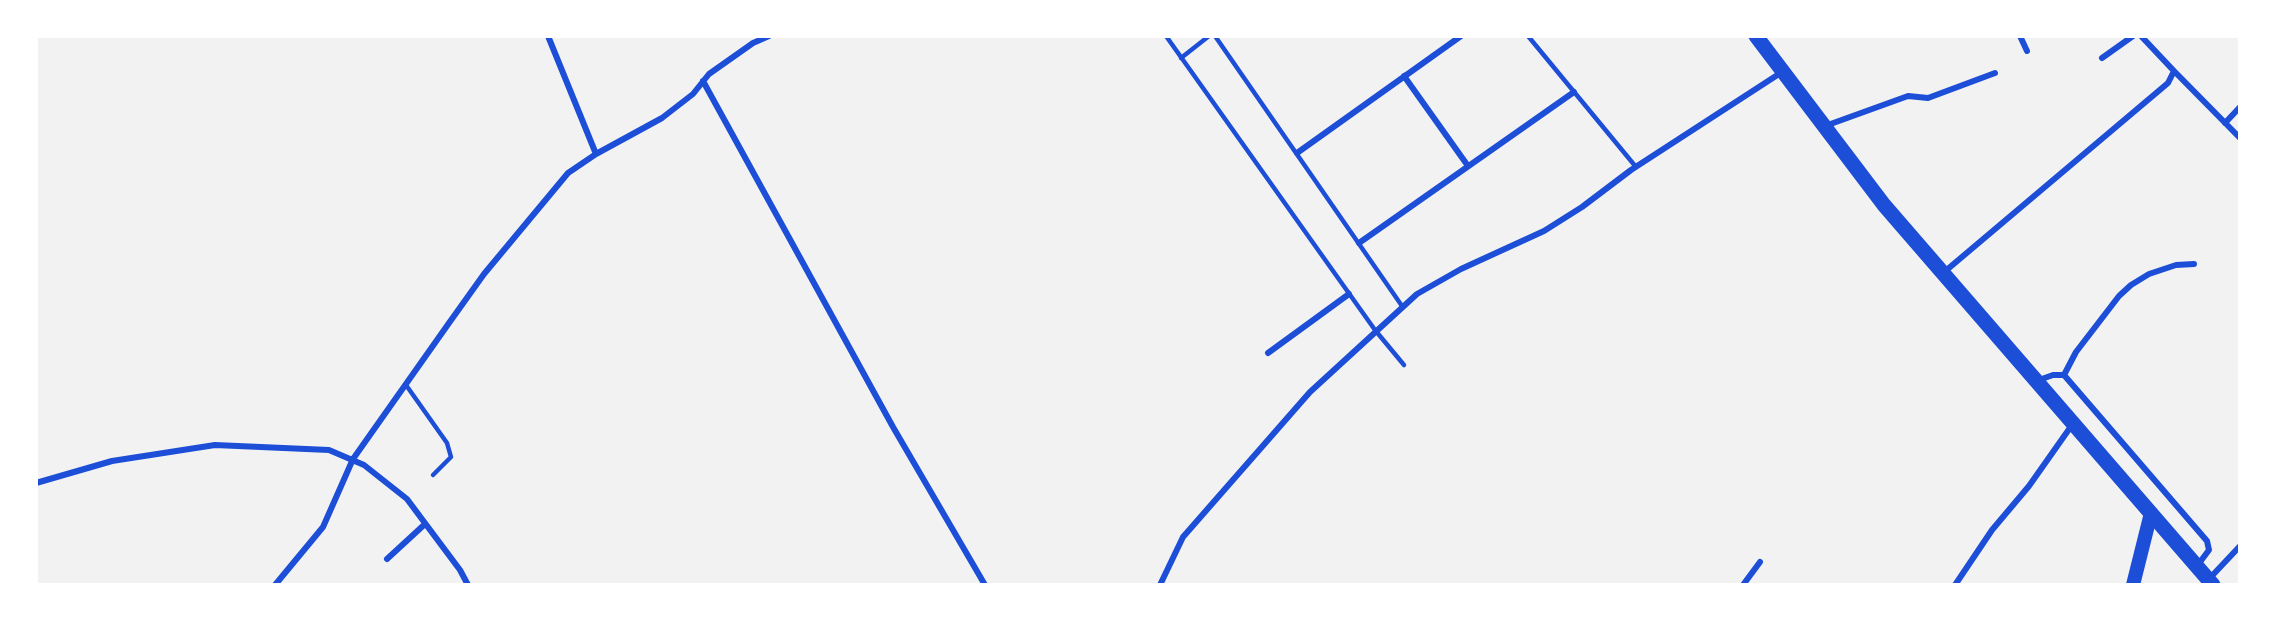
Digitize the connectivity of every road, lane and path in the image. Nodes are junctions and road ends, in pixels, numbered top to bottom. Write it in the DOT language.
graph roads {
  1 [pos="548,36"];
  2 [pos="769,36"];
  3 [pos="1166,36"];
  4 [pos="1209,36"];
  5 [pos="1215,36"];
  6 [pos="1461,36"];
  7 [pos="1528,36"];
  8 [pos="1756,36"];
  9 [pos="2020,36"];
  10 [pos="2133,36"];
  11 [pos="2141,36"];
  12 [pos="2027,51"];
  13 [pos="1180,58"];
  14 [pos="2102,58"];
  15 [pos="2174,71"];
  16 [pos="1783,72"];
  17 [pos="1995,74"];
  18 [pos="1404,76"];
  19 [pos="704,81"];
  20 [pos="1574,92"];
  21 [pos="2240,106"];
  22 [pos="2225,123"];
  23 [pos="1824,126"];
  24 [pos="2240,138"];
  25 [pos="1297,153"];
  26 [pos="596,154"];
  27 [pos="1468,166"];
  28 [pos="1636,167"];
  29 [pos="1359,243"];
  30 [pos="2194,264"];
  31 [pos="1942,273"];
  32 [pos="1349,294"];
  33 [pos="1402,306"];
  34 [pos="1375,330"];
  35 [pos="1268,353"];
  36 [pos="1404,365"];
  37 [pos="2064,375"];
  38 [pos="2036,382"];
  39 [pos="406,385"];
  40 [pos="2073,424"];
  41 [pos="353,459"];
  42 [pos="432,475"];
  43 [pos="36,483"];
  44 [pos="2151,513"];
  45 [pos="425,524"];
  46 [pos="2240,546"];
  47 [pos="387,559"];
  48 [pos="1760,562"];
  49 [pos="2197,566"];
  50 [pos="2211,582"];
  51 [pos="275,585"];
  52 [pos="468,585"];
  53 [pos="985,585"];
  54 [pos="1160,585"];
  55 [pos="1743,585"];
  56 [pos="1955,585"];
  57 [pos="2133,585"];
  1 -- 26 [label="street"];
  2 -- 19 [label="street"];
  3 -- 13 [label="lane"];
  4 -- 13 [label="lane"];
  5 -- 25 [label="lane"];
  6 -- 18 [label="street"];
  7 -- 20 [label="lane"];
  8 -- 16 [label="highway"];
  9 -- 12 [label="street"];
  10 -- 14 [label="street"];
  11 -- 15 [label="street"];
  13 -- 32 [label="lane"];
  15 -- 22 [label="street"];
  15 -- 31 [label="street"];
  16 -- 23 [label="highway"];
  16 -- 28 [label="street"];
  17 -- 23 [label="street"];
  18 -- 25 [label="street"];
  18 -- 27 [label="street"];
  19 -- 26 [label="street"];
  19 -- 53 [label="street"];
  20 -- 27 [label="street"];
  20 -- 28 [label="lane"];
  21 -- 22 [label="street"];
  22 -- 24 [label="street"];
  23 -- 31 [label="highway"];
  25 -- 29 [label="lane"];
  26 -- 39 [label="street"];
  27 -- 29 [label="street"];
  28 -- 33 [label="street"];
  29 -- 33 [label="lane"];
  30 -- 37 [label="street"];
  31 -- 38 [label="highway"];
  32 -- 34 [label="lane"];
  32 -- 35 [label="street"];
  33 -- 34 [label="street"];
  34 -- 36 [label="lane"];
  34 -- 54 [label="street"];
  37 -- 38 [label="street"];
  37 -- 49 [label="street"];
  38 -- 40 [label="highway"];
  39 -- 41 [label="street"];
  39 -- 42 [label="lane"];
  40 -- 44 [label="highway"];
  40 -- 56 [label="street"];
  41 -- 43 [label="street"];
  41 -- 45 [label="street"];
  41 -- 51 [label="street"];
  44 -- 49 [label="highway"];
  44 -- 57 [label="main road"];
  45 -- 47 [label="street"];
  45 -- 52 [label="street"];
  46 -- 50 [label="street"];
  48 -- 55 [label="street"];
  49 -- 50 [label="highway"];
}
